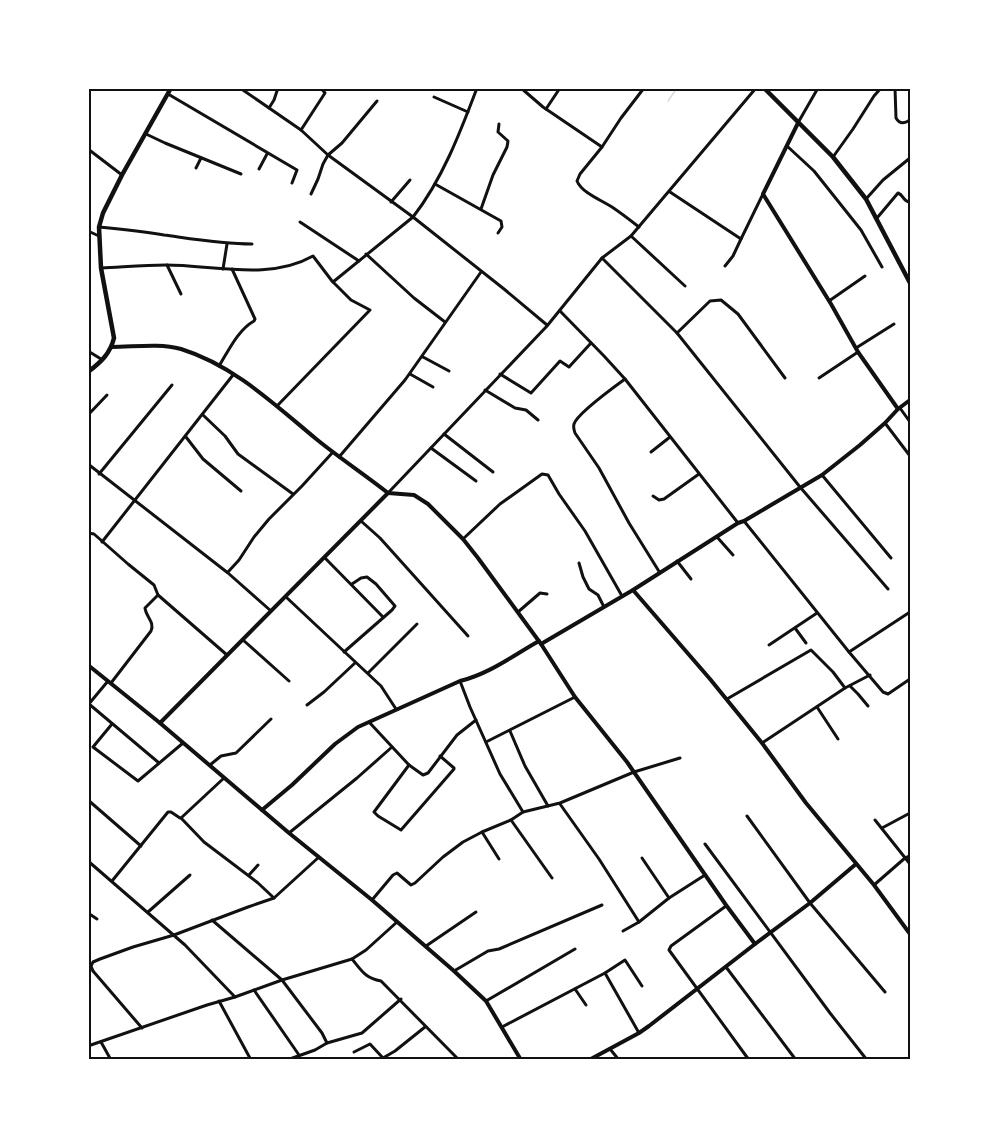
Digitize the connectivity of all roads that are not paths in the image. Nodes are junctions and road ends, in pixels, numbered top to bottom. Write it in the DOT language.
graph roads {
  1 [pos="171,88"];
  2 [pos="240,88"];
  3 [pos="278,88"];
  4 [pos="321,88"];
  5 [pos="477,88"];
  6 [pos="520,88"];
  7 [pos="560,88"];
  8 [pos="645,88"];
  9 [pos="756,88"];
  10 [pos="764,88"];
  11 [pos="818,88"];
  12 [pos="881,88"];
  13 [pos="895,88"];
  14 [pos="770,91"];
  15 [pos="168,94"];
  16 [pos="434,97"];
  17 [pos="377,101"];
  18 [pos="269,108"];
  19 [pos="546,109"];
  20 [pos="468,112"];
  21 [pos="910,120"];
  22 [pos="798,123"];
  23 [pos="500,124"];
  24 [pos="301,130"];
  25 [pos="146,134"];
  26 [pos="787,146"];
  27 [pos="603,147"];
  28 [pos="88,149"];
  29 [pos="267,154"];
  30 [pos="328,155"];
  31 [pos="833,157"];
  32 [pos="201,158"];
  33 [pos="910,158"];
  34 [pos="196,168"];
  35 [pos="259,169"];
  36 [pos="241,174"];
  37 [pos="123,175"];
  38 [pos="410,180"];
  39 [pos="292,183"];
  40 [pos="435,184"];
  41 [pos="670,192"];
  42 [pos="311,194"];
  43 [pos="763,194"];
  44 [pos="866,199"];
  45 [pos="391,202"];
  46 [pos="910,202"];
  47 [pos="481,209"];
  48 [pos="412,217"];
  49 [pos="877,219"];
  50 [pos="300,222"];
  51 [pos="99,227"];
  52 [pos="639,227"];
  53 [pos="88,231"];
  54 [pos="498,233"];
  55 [pos="99,236"];
  56 [pos="632,236"];
  57 [pos="741,239"];
  58 [pos="227,244"];
  59 [pos="252,244"];
  60 [pos="366,254"];
  61 [pos="602,258"];
  62 [pos="359,261"];
  63 [pos="167,265"];
  64 [pos="725,266"];
  65 [pos="882,267"];
  66 [pos="101,268"];
  67 [pos="223,269"];
  68 [pos="232,269"];
  69 [pos="481,272"];
  70 [pos="865,276"];
  71 [pos="333,282"];
  72 [pos="910,283"];
  73 [pos="686,286"];
  74 [pos="181,294"];
  75 [pos="829,302"];
  76 [pos="559,311"];
  77 [pos="445,322"];
  78 [pos="894,324"];
  79 [pos="547,326"];
  80 [pos="677,333"];
  81 [pos="591,343"];
  82 [pos="112,347"];
  83 [pos="857,350"];
  84 [pos="88,351"];
  85 [pos="423,357"];
  86 [pos="102,360"];
  87 [pos="219,366"];
  88 [pos="449,371"];
  89 [pos="88,372"];
  90 [pos="410,374"];
  91 [pos="500,374"];
  92 [pos="233,375"];
  93 [pos="785,378"];
  94 [pos="819,378"];
  95 [pos="625,379"];
  96 [pos="172,385"];
  97 [pos="433,387"];
  98 [pos="485,390"];
  99 [pos="107,395"];
  100 [pos="910,399"];
  101 [pos="277,406"];
  102 [pos="899,408"];
  103 [pos="203,414"];
  104 [pos="88,415"];
  105 [pos="538,420"];
  106 [pos="910,422"];
  107 [pos="885,423"];
  108 [pos="444,434"];
  109 [pos="186,437"];
  110 [pos="670,437"];
  111 [pos="431,448"];
  112 [pos="333,452"];
  113 [pos="651,452"];
  114 [pos="910,456"];
  115 [pos="339,457"];
  116 [pos="88,465"];
  117 [pos="493,472"];
  118 [pos="99,474"];
  119 [pos="699,474"];
  120 [pos="822,475"];
  121 [pos="476,481"];
  122 [pos="800,487"];
  123 [pos="241,491"];
  124 [pos="388,493"];
  125 [pos="294,494"];
  126 [pos="653,496"];
  127 [pos="135,501"];
  128 [pos="361,521"];
  129 [pos="744,521"];
  130 [pos="738,523"];
  131 [pos="88,533"];
  132 [pos="717,537"];
  133 [pos="463,539"];
  134 [pos="102,542"];
  135 [pos="733,555"];
  136 [pos="325,558"];
  137 [pos="891,558"];
  138 [pos="678,561"];
  139 [pos="579,563"];
  140 [pos="228,573"];
  141 [pos="660,573"];
  142 [pos="691,579"];
  143 [pos="352,584"];
  144 [pos="888,589"];
  145 [pos="633,590"];
  146 [pos="547,594"];
  147 [pos="158,595"];
  148 [pos="622,596"];
  149 [pos="286,597"];
  150 [pos="604,607"];
  151 [pos="271,611"];
  152 [pos="518,612"];
  153 [pos="910,612"];
  154 [pos="818,613"];
  155 [pos="383,617"];
  156 [pos="417,624"];
  157 [pos="795,628"];
  158 [pos="468,636"];
  159 [pos="243,640"];
  160 [pos="540,642"];
  161 [pos="806,643"];
  162 [pos="769,645"];
  163 [pos="344,652"];
  164 [pos="849,652"];
  165 [pos="227,655"];
  166 [pos="356,662"];
  167 [pos="88,666"];
  168 [pos="368,673"];
  169 [pos="870,675"];
  170 [pos="910,680"];
  171 [pos="289,681"];
  172 [pos="460,681"];
  173 [pos="110,682"];
  174 [pos="850,686"];
  175 [pos="845,688"];
  176 [pos="575,697"];
  177 [pos="727,699"];
  178 [pos="89,704"];
  179 [pos="307,705"];
  180 [pos="868,706"];
  181 [pos="817,707"];
  182 [pos="396,709"];
  183 [pos="271,719"];
  184 [pos="476,720"];
  185 [pos="369,722"];
  186 [pos="160,723"];
  187 [pos="112,724"];
  188 [pos="510,730"];
  189 [pos="838,739"];
  190 [pos="486,742"];
  191 [pos="183,743"];
  192 [pos="762,743"];
  193 [pos="93,747"];
  194 [pos="392,747"];
  195 [pos="88,753"];
  196 [pos="440,756"];
  197 [pos="680,758"];
  198 [pos="159,763"];
  199 [pos="210,765"];
  200 [pos="409,765"];
  201 [pos="634,772"];
  202 [pos="224,778"];
  203 [pos="88,800"];
  204 [pos="560,803"];
  205 [pos="548,806"];
  206 [pos="262,810"];
  207 [pos="523,812"];
  208 [pos="910,813"];
  209 [pos="747,816"];
  210 [pos="181,818"];
  211 [pos="512,820"];
  212 [pos="875,820"];
  213 [pos="882,828"];
  214 [pos="289,832"];
  215 [pos="482,832"];
  216 [pos="705,844"];
  217 [pos="141,846"];
  218 [pos="910,856"];
  219 [pos="319,857"];
  220 [pos="642,858"];
  221 [pos="905,858"];
  222 [pos="499,859"];
  223 [pos="88,861"];
  224 [pos="856,864"];
  225 [pos="910,864"];
  226 [pos="258,865"];
  227 [pos="190,874"];
  228 [pos="249,875"];
  229 [pos="705,875"];
  230 [pos="552,878"];
  231 [pos="112,881"];
  232 [pos="874,885"];
  233 [pos="274,898"];
  234 [pos="669,898"];
  235 [pos="372,900"];
  236 [pos="810,903"];
  237 [pos="602,905"];
  238 [pos="726,905"];
  239 [pos="148,912"];
  240 [pos="476,912"];
  241 [pos="88,913"];
  242 [pos="97,919"];
  243 [pos="212,920"];
  244 [pos="397,922"];
  245 [pos="639,922"];
  246 [pos="623,930"];
  247 [pos="770,933"];
  248 [pos="910,934"];
  249 [pos="174,935"];
  250 [pos="755,944"];
  251 [pos="425,947"];
  252 [pos="575,949"];
  253 [pos="352,959"];
  254 [pos="90,966"];
  255 [pos="726,967"];
  256 [pos="93,971"];
  257 [pos="454,971"];
  258 [pos="605,973"];
  259 [pos="88,974"];
  260 [pos="282,980"];
  261 [pos="642,986"];
  262 [pos="575,989"];
  263 [pos="699,989"];
  264 [pos="254,990"];
  265 [pos="885,992"];
  266 [pos="236,997"];
  267 [pos="401,999"];
  268 [pos="219,1001"];
  269 [pos="486,1001"];
  270 [pos="586,1005"];
  271 [pos="425,1026"];
  272 [pos="502,1027"];
  273 [pos="142,1028"];
  274 [pos="639,1033"];
  275 [pos="101,1042"];
  276 [pos="327,1043"];
  277 [pos="88,1046"];
  278 [pos="610,1049"];
  279 [pos="354,1052"];
  280 [pos="299,1056"];
  281 [pos="111,1059"];
  282 [pos="251,1059"];
  283 [pos="287,1059"];
  284 [pos="384,1059"];
  285 [pos="459,1059"];
  286 [pos="521,1059"];
  287 [pos="589,1059"];
  288 [pos="619,1059"];
  289 [pos="749,1059"];
  290 [pos="796,1059"];
  291 [pos="867,1059"];
  1 -- 15 [label="main road"];
  2 -- 18 [label="street"];
  3 -- 18 [label="street"];
  4 -- 24 [label="street"];
  5 -- 20 [label="street"];
  6 -- 19 [label="street"];
  7 -- 19 [label="street"];
  8 -- 27 [label="street"];
  9 -- 41 [label="street"];
  10 -- 14 [label="main road"];
  11 -- 22 [label="street"];
  12 -- 31 [label="street"];
  13 -- 21 [label="street"];
  14 -- 22 [label="main road"];
  15 -- 25 [label="main road"];
  15 -- 29 [label="street"];
  16 -- 20 [label="street"];
  17 -- 30 [label="street"];
  18 -- 24 [label="street"];
  19 -- 27 [label="street"];
  20 -- 40 [label="street"];
  22 -- 26 [label="street"];
  22 -- 31 [label="main road"];
  23 -- 47 [label="street"];
  24 -- 30 [label="street"];
  25 -- 32 [label="street"];
  25 -- 37 [label="main road"];
  26 -- 43 [label="street"];
  26 -- 65 [label="street"];
  27 -- 52 [label="street"];
  28 -- 37 [label="street"];
  29 -- 35 [label="street"];
  29 -- 39 [label="street"];
  30 -- 42 [label="street"];
  30 -- 45 [label="street"];
  31 -- 44 [label="main road"];
  32 -- 34 [label="street"];
  32 -- 36 [label="street"];
  33 -- 44 [label="street"];
  37 -- 51 [label="main road"];
  38 -- 45 [label="street"];
  40 -- 47 [label="street"];
  40 -- 48 [label="street"];
  41 -- 52 [label="street"];
  41 -- 57 [label="street"];
  43 -- 57 [label="street"];
  43 -- 75 [label="street"];
  44 -- 49 [label="main road"];
  45 -- 48 [label="street"];
  46 -- 49 [label="street"];
  47 -- 54 [label="street"];
  48 -- 60 [label="street"];
  48 -- 69 [label="street"];
  49 -- 72 [label="main road"];
  50 -- 62 [label="street"];
  51 -- 55 [label="main road"];
  51 -- 58 [label="street"];
  52 -- 56 [label="street"];
  53 -- 55 [label="street"];
  55 -- 66 [label="main road"];
  56 -- 61 [label="street"];
  56 -- 73 [label="street"];
  57 -- 64 [label="street"];
  58 -- 59 [label="street"];
  58 -- 67 [label="street"];
  60 -- 62 [label="street"];
  60 -- 77 [label="street"];
  61 -- 76 [label="street"];
  61 -- 80 [label="street"];
  62 -- 71 [label="street"];
  63 -- 66 [label="street"];
  63 -- 67 [label="street"];
  63 -- 74 [label="street"];
  66 -- 82 [label="main road"];
  67 -- 68 [label="street"];
  68 -- 71 [label="street"];
  68 -- 87 [label="street"];
  69 -- 77 [label="street"];
  69 -- 79 [label="street"];
  70 -- 75 [label="street"];
  71 -- 101 [label="street"];
  75 -- 83 [label="street"];
  76 -- 79 [label="street"];
  76 -- 81 [label="street"];
  77 -- 85 [label="street"];
  78 -- 83 [label="street"];
  79 -- 91 [label="street"];
  80 -- 93 [label="street"];
  80 -- 122 [label="street"];
  81 -- 91 [label="street"];
  81 -- 95 [label="street"];
  82 -- 86 [label="main road"];
  82 -- 87 [label="street"];
  83 -- 94 [label="street"];
  83 -- 102 [label="street"];
  84 -- 86 [label="street"];
  85 -- 88 [label="street"];
  85 -- 90 [label="street"];
  86 -- 89 [label="main road"];
  87 -- 92 [label="street"];
  90 -- 97 [label="street"];
  90 -- 115 [label="street"];
  91 -- 98 [label="street"];
  92 -- 101 [label="street"];
  92 -- 103 [label="street"];
  95 -- 110 [label="street"];
  95 -- 141 [label="street"];
  96 -- 118 [label="street"];
  98 -- 105 [label="street"];
  98 -- 108 [label="street"];
  99 -- 104 [label="street"];
  100 -- 102 [label="street"];
  101 -- 112 [label="street"];
  102 -- 106 [label="street"];
  102 -- 107 [label="street"];
  103 -- 109 [label="street"];
  103 -- 125 [label="street"];
  107 -- 114 [label="street"];
  107 -- 120 [label="street"];
  108 -- 111 [label="street"];
  108 -- 117 [label="street"];
  109 -- 123 [label="street"];
  109 -- 127 [label="street"];
  110 -- 113 [label="street"];
  110 -- 119 [label="street"];
  111 -- 121 [label="street"];
  111 -- 124 [label="street"];
  112 -- 115 [label="street"];
  112 -- 125 [label="street"];
  115 -- 124 [label="street"];
  116 -- 118 [label="street"];
  118 -- 127 [label="street"];
  119 -- 126 [label="street"];
  119 -- 130 [label="street"];
  120 -- 122 [label="street"];
  120 -- 137 [label="street"];
  122 -- 129 [label="street"];
  122 -- 144 [label="street"];
  124 -- 128 [label="street"];
  124 -- 133 [label="street"];
  125 -- 140 [label="street"];
  127 -- 134 [label="street"];
  127 -- 140 [label="street"];
  128 -- 136 [label="street"];
  128 -- 158 [label="street"];
  129 -- 130 [label="street"];
  129 -- 154 [label="street"];
  130 -- 132 [label="street"];
  131 -- 134 [label="street"];
  132 -- 135 [label="street"];
  132 -- 138 [label="street"];
  133 -- 148 [label="street"];
  133 -- 152 [label="street"];
  134 -- 147 [label="street"];
  136 -- 143 [label="street"];
  136 -- 149 [label="street"];
  138 -- 141 [label="street"];
  138 -- 142 [label="street"];
  139 -- 150 [label="street"];
  140 -- 151 [label="street"];
  141 -- 145 [label="street"];
  143 -- 155 [label="street"];
  143 -- 155 [label="street"];
  145 -- 148 [label="street"];
  145 -- 177 [label="street"];
  146 -- 152 [label="street"];
  147 -- 165 [label="street"];
  147 -- 173 [label="street"];
  148 -- 150 [label="street"];
  149 -- 151 [label="street"];
  149 -- 163 [label="street"];
  150 -- 160 [label="street"];
  151 -- 159 [label="street"];
  152 -- 160 [label="street"];
  153 -- 164 [label="street"];
  154 -- 157 [label="street"];
  154 -- 164 [label="street"];
  155 -- 163 [label="street"];
  156 -- 168 [label="street"];
  157 -- 161 [label="street"];
  157 -- 162 [label="street"];
  159 -- 165 [label="street"];
  159 -- 171 [label="street"];
  160 -- 172 [label="street"];
  160 -- 176 [label="street"];
  163 -- 166 [label="street"];
  164 -- 169 [label="street"];
  165 -- 186 [label="street"];
  166 -- 168 [label="street"];
  166 -- 179 [label="street"];
  167 -- 173 [label="street"];
  168 -- 182 [label="street"];
  169 -- 170 [label="street"];
  169 -- 174 [label="street"];
  172 -- 182 [label="street"];
  172 -- 184 [label="street"];
  173 -- 178 [label="street"];
  173 -- 186 [label="street"];
  174 -- 175 [label="street"];
  174 -- 180 [label="street"];
  175 -- 177 [label="street"];
  175 -- 181 [label="street"];
  176 -- 188 [label="street"];
  176 -- 201 [label="street"];
  177 -- 192 [label="street"];
  178 -- 187 [label="street"];
  181 -- 189 [label="street"];
  181 -- 192 [label="street"];
  182 -- 185 [label="street"];
  183 -- 199 [label="street"];
  184 -- 190 [label="street"];
  184 -- 196 [label="street"];
  185 -- 194 [label="street"];
  185 -- 206 [label="street"];
  186 -- 191 [label="street"];
  187 -- 193 [label="street"];
  187 -- 198 [label="street"];
  188 -- 190 [label="street"];
  188 -- 205 [label="street"];
  190 -- 207 [label="street"];
  191 -- 198 [label="street"];
  191 -- 199 [label="street"];
  192 -- 224 [label="street"];
  193 -- 195 [label="street"];
  193 -- 198 [label="street"];
  194 -- 200 [label="street"];
  194 -- 214 [label="street"];
  196 -- 200 [label="street"];
  196 -- 200 [label="street"];
  197 -- 201 [label="street"];
  199 -- 202 [label="street"];
  201 -- 204 [label="street"];
  201 -- 229 [label="street"];
  202 -- 206 [label="street"];
  202 -- 210 [label="street"];
  203 -- 217 [label="street"];
  204 -- 205 [label="street"];
  204 -- 245 [label="street"];
  205 -- 207 [label="street"];
  206 -- 214 [label="street"];
  207 -- 211 [label="street"];
  208 -- 213 [label="street"];
  209 -- 236 [label="street"];
  210 -- 217 [label="street"];
  210 -- 228 [label="street"];
  211 -- 215 [label="street"];
  211 -- 230 [label="street"];
  212 -- 213 [label="street"];
  213 -- 221 [label="street"];
  214 -- 219 [label="street"];
  215 -- 222 [label="street"];
  215 -- 235 [label="street"];
  216 -- 247 [label="street"];
  217 -- 231 [label="street"];
  218 -- 221 [label="street"];
  219 -- 233 [label="street"];
  219 -- 235 [label="street"];
  220 -- 234 [label="street"];
  221 -- 225 [label="street"];
  221 -- 232 [label="street"];
  223 -- 231 [label="street"];
  224 -- 232 [label="street"];
  224 -- 236 [label="street"];
  226 -- 228 [label="street"];
  227 -- 239 [label="street"];
  228 -- 233 [label="street"];
  229 -- 234 [label="street"];
  229 -- 238 [label="street"];
  231 -- 239 [label="street"];
  232 -- 248 [label="street"];
  233 -- 243 [label="street"];
  234 -- 245 [label="street"];
  235 -- 244 [label="street"];
  236 -- 247 [label="street"];
  236 -- 265 [label="street"];
  237 -- 257 [label="street"];
  238 -- 250 [label="street"];
  238 -- 263 [label="street"];
  239 -- 249 [label="street"];
  240 -- 251 [label="street"];
  241 -- 242 [label="street"];
  243 -- 249 [label="street"];
  243 -- 260 [label="street"];
  244 -- 251 [label="street"];
  244 -- 253 [label="street"];
  245 -- 246 [label="street"];
  247 -- 250 [label="street"];
  247 -- 291 [label="street"];
  249 -- 254 [label="street"];
  249 -- 266 [label="street"];
  250 -- 255 [label="street"];
  251 -- 257 [label="street"];
  252 -- 269 [label="street"];
  253 -- 260 [label="street"];
  253 -- 267 [label="street"];
  254 -- 256 [label="street"];
  255 -- 263 [label="street"];
  255 -- 290 [label="street"];
  256 -- 259 [label="street"];
  256 -- 273 [label="street"];
  257 -- 269 [label="street"];
  258 -- 261 [label="street"];
  258 -- 262 [label="street"];
  258 -- 274 [label="street"];
  260 -- 264 [label="street"];
  260 -- 276 [label="street"];
  262 -- 270 [label="street"];
  262 -- 272 [label="street"];
  263 -- 274 [label="street"];
  263 -- 289 [label="street"];
  264 -- 266 [label="street"];
  264 -- 280 [label="street"];
  266 -- 268 [label="street"];
  267 -- 271 [label="street"];
  267 -- 276 [label="street"];
  268 -- 273 [label="street"];
  268 -- 282 [label="street"];
  269 -- 272 [label="street"];
  271 -- 284 [label="street"];
  271 -- 285 [label="street"];
  272 -- 286 [label="street"];
  273 -- 275 [label="street"];
  274 -- 278 [label="street"];
  275 -- 277 [label="street"];
  275 -- 281 [label="street"];
  276 -- 280 [label="street"];
  278 -- 287 [label="street"];
  278 -- 288 [label="street"];
  279 -- 284 [label="street"];
  280 -- 283 [label="street"];
}
